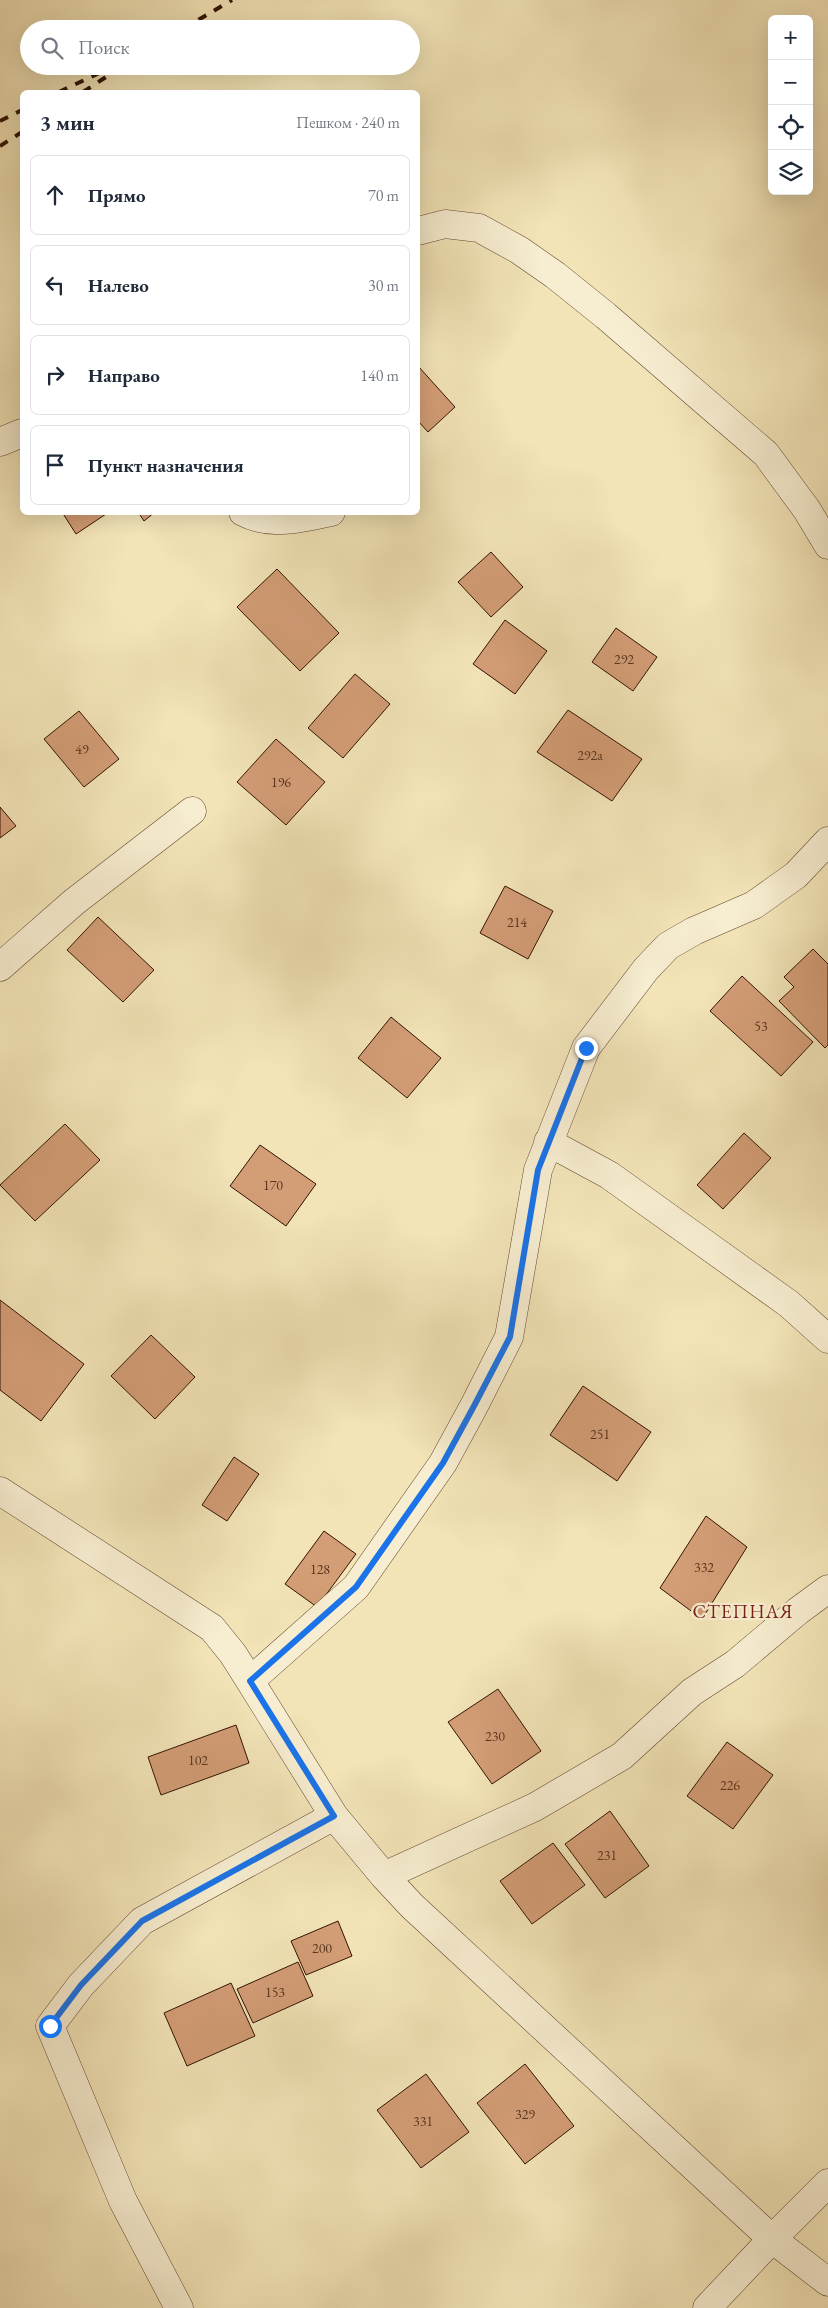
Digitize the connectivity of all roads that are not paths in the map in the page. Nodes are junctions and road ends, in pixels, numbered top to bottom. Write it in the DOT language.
graph roads {
  1 [pos="420,230"];
  2 [pos="20,434"];
  3 [pos="0,442"];
  4 [pos="249,515"];
  5 [pos="315,515"];
  6 [pos="828,546"];
  7 [pos="192,811"];
  8 [pos="828,841"];
  9 [pos="0,967"];
  10 [pos="548,1142"];
  11 [pos="828,1340"];
  12 [pos="0,1491"];
  13 [pos="828,1589"];
  14 [pos="250,1681"];
  15 [pos="334,1816"];
  16 [pos="384,1876"];
  17 [pos="828,2183"];
  18 [pos="772,2239"];
  19 [pos="828,2282"];
  20 [pos="178,2308"];
  21 [pos="708,2308"];
  1 -- 6 [label="street"];
  2 -- 3 [label="street"];
  4 -- 5 [label="street"];
  7 -- 9 [label="street"];
  8 -- 10 [label="street"];
  10 -- 11 [label="street"];
  10 -- 14 [label="street"];
  12 -- 14 [label="street"];
  13 -- 16 [label="street"];
  14 -- 15 [label="street"];
  15 -- 16 [label="street"];
  15 -- 20 [label="street"];
  16 -- 18 [label="street"];
  17 -- 18 [label="street"];
  18 -- 19 [label="street"];
  18 -- 21 [label="street"];
}
